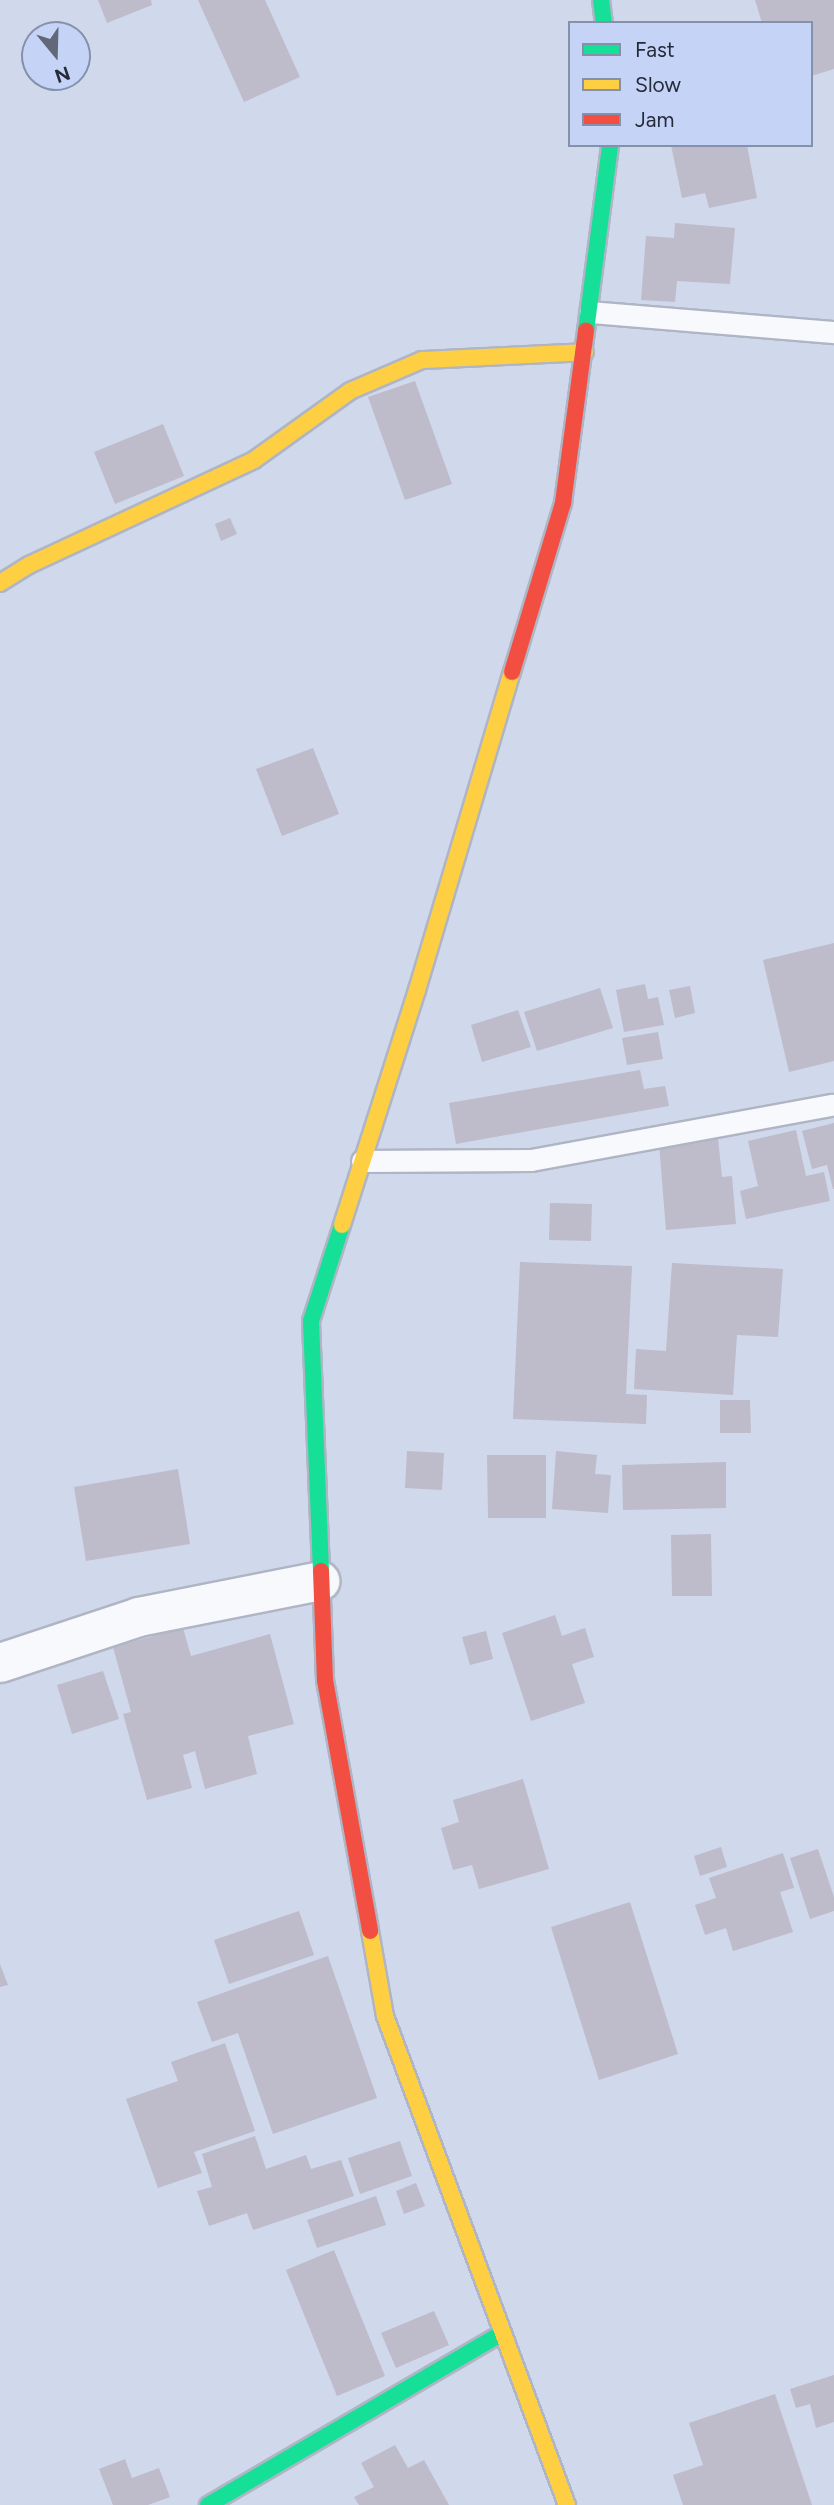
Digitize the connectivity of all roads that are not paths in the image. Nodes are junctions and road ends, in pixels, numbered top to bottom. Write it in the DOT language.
graph roads {
  1 [pos="601,0"];
  2 [pos="604,21"];
  3 [pos="610,147"];
  4 [pos="590,312"];
  5 [pos="834,332"];
  6 [pos="585,352"];
  7 [pos="0,583"];
  8 [pos="832,1105"];
  9 [pos="362,1161"];
  10 [pos="320,1581"];
  11 [pos="0,1663"];
  12 [pos="501,2334"];
  13 [pos="208,2505"];
  14 [pos="567,2505"];
  1 -- 2 [label="main road"];
  3 -- 4 [label="main road"];
  4 -- 5 [label="lane"];
  4 -- 6 [label="main road"];
  6 -- 7 [label="main road"];
  6 -- 9 [label="main road"];
  8 -- 9 [label="lane"];
  9 -- 10 [label="main road"];
  10 -- 11 [label="street"];
  10 -- 12 [label="main road"];
  12 -- 13 [label="main road"];
  12 -- 14 [label="main road"];
}
